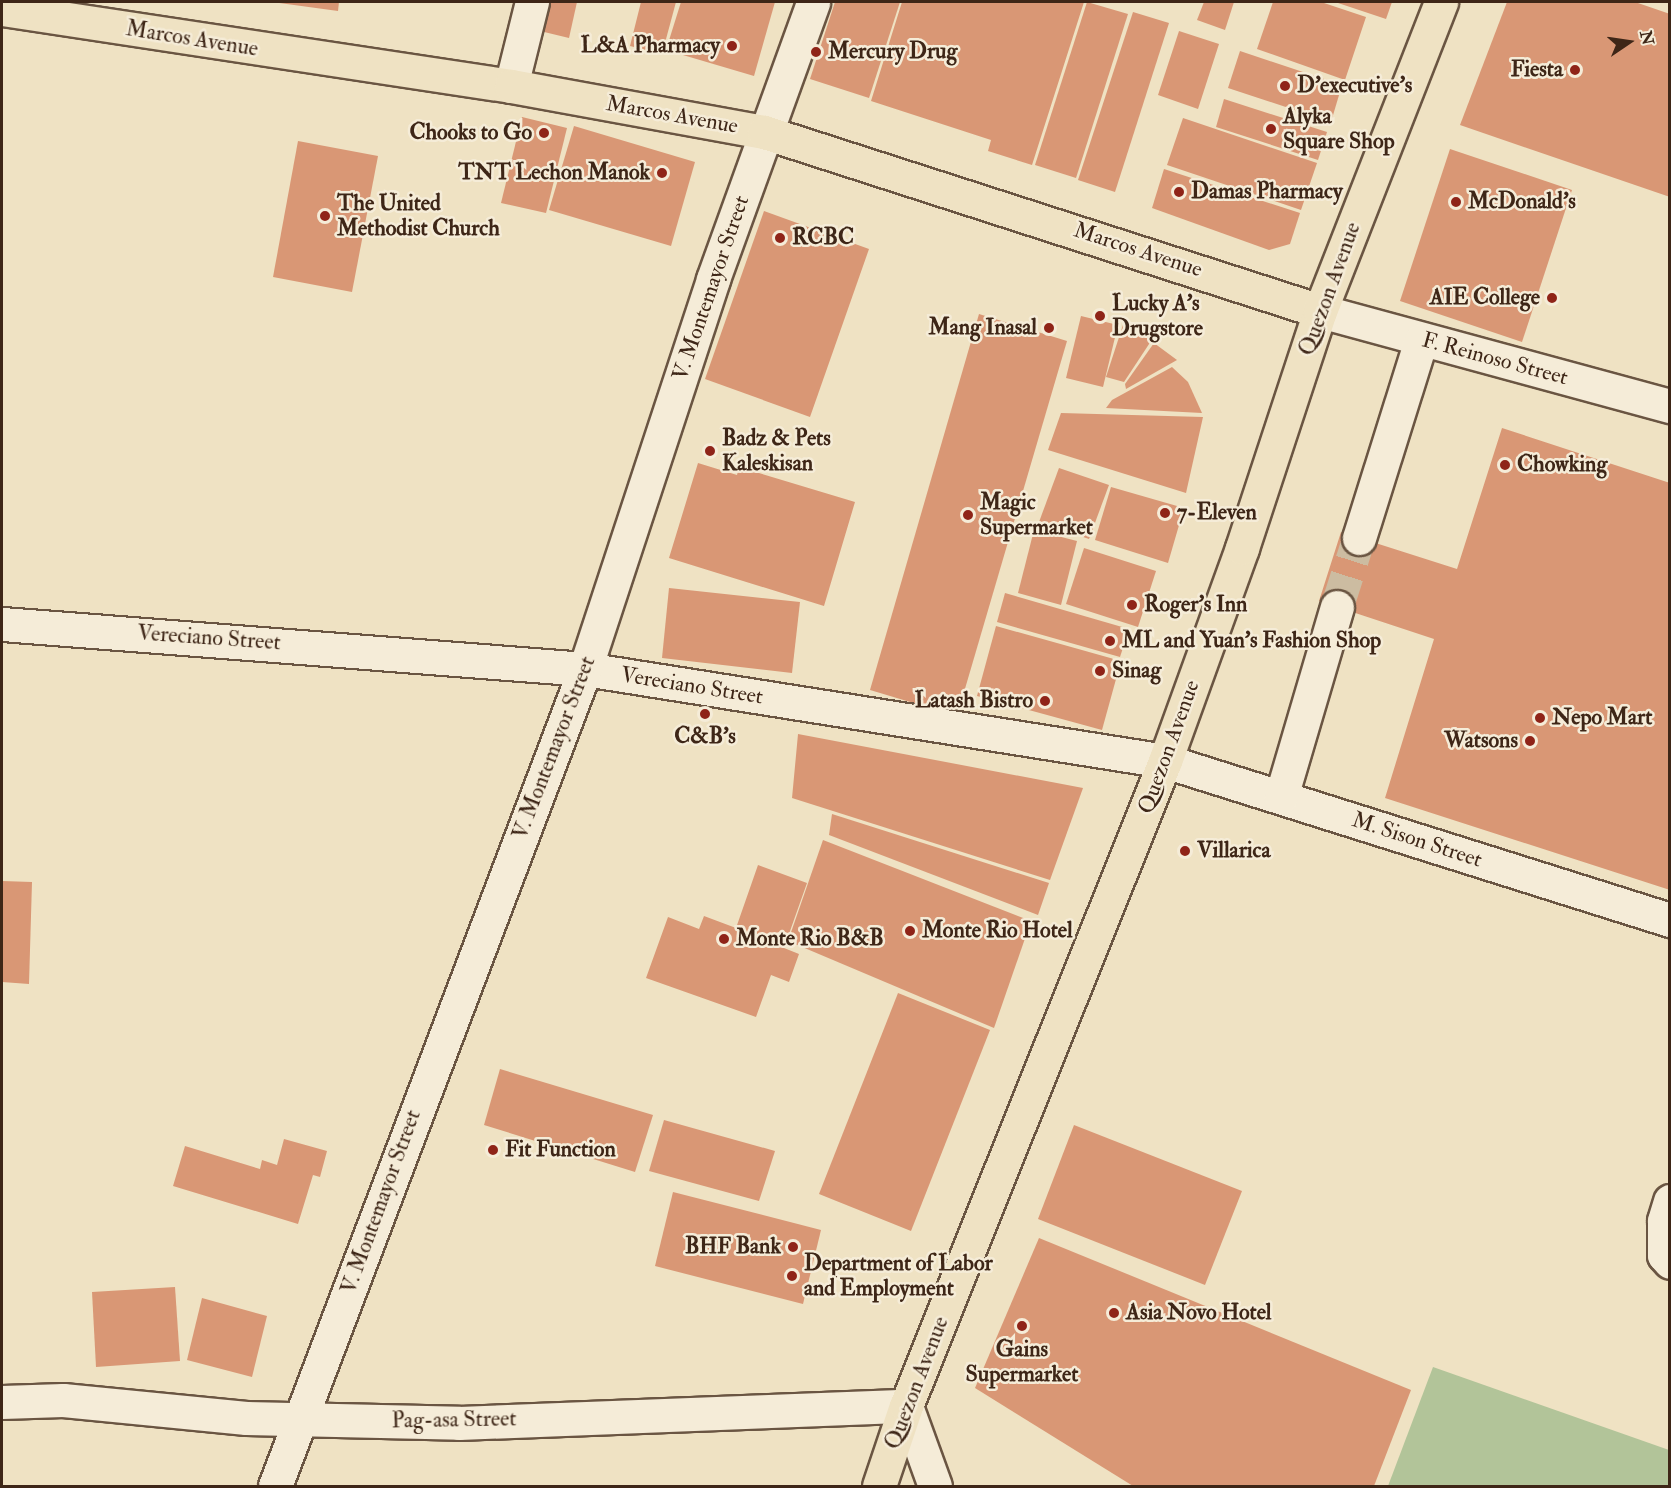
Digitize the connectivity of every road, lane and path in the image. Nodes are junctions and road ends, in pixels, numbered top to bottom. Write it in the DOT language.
graph roads {
  1 [pos="532,2"];
  2 [pos="813,2"];
  3 [pos="1441,2"];
  4 [pos="2,9"];
  5 [pos="511,86"];
  6 [pos="764,132"];
  7 [pos="1320,311"];
  8 [pos="1421,340"];
  9 [pos="1670,406"];
  10 [pos="1359,538"];
  11 [pos="1337,607"];
  12 [pos="2,624"];
  13 [pos="585,669"];
  14 [pos="1165,761"];
  15 [pos="1281,797"];
  16 [pos="1670,920"];
  17 [pos="1670,1201"];
  18 [pos="1670,1262"];
  19 [pos="2,1402"];
  20 [pos="906,1406"];
  21 [pos="300,1419"];
  22 [pos="275,1486"];
  23 [pos="879,1486"];
  24 [pos="935,1486"];
  1 -- 5 [label="street"];
  2 -- 6 [label="street, V. Montemayor Street"];
  3 -- 7 [label="main road, Quezon Avenue"];
  4 -- 5 [label="main road, Marcos Avenue"];
  5 -- 6 [label="main road, Marcos Avenue"];
  6 -- 7 [label="main road, Marcos Avenue"];
  6 -- 13 [label="street, V. Montemayor Street"];
  7 -- 8 [label="street, F. Reinoso Street"];
  7 -- 14 [label="main road, Quezon Avenue"];
  8 -- 9 [label="street, F. Reinoso Street"];
  8 -- 10 [label="street"];
  11 -- 15 [label="street"];
  12 -- 13 [label="street, Vereciano Street"];
  13 -- 14 [label="street, Vereciano Street"];
  13 -- 21 [label="street, V. Montemayor Street"];
  14 -- 15 [label="street, M. Sison Street"];
  14 -- 20 [label="main road, Quezon Avenue"];
  15 -- 16 [label="street, M. Sison Street"];
  17 -- 18 [label="street"];
  19 -- 21 [label="street, Pag-asa Street"];
  20 -- 21 [label="street, Pag-asa Street"];
  20 -- 23 [label="main road, Quezon Avenue"];
  20 -- 24 [label="street"];
  21 -- 22 [label="street, V. Montemayor Street"];
}
